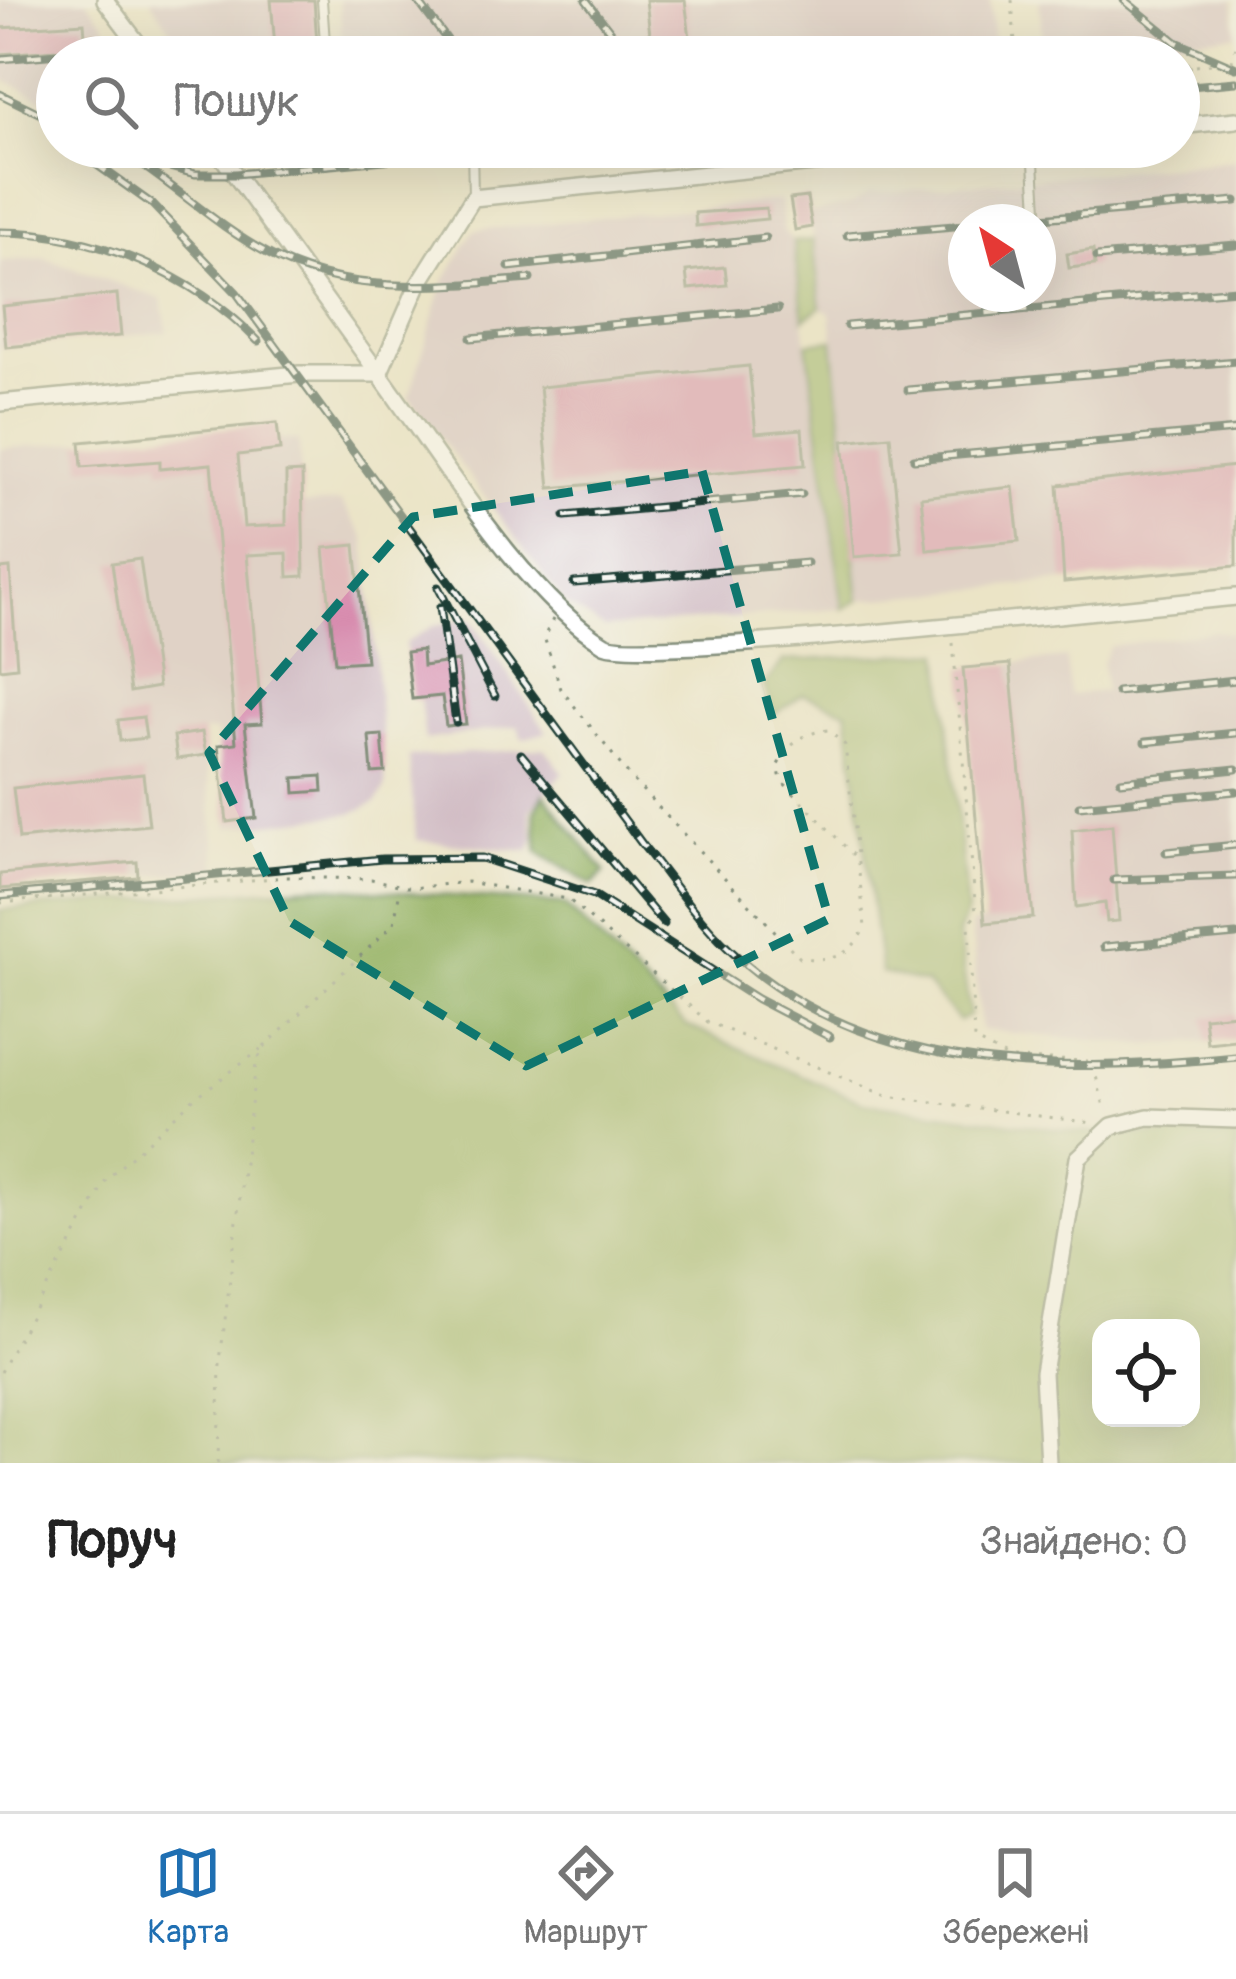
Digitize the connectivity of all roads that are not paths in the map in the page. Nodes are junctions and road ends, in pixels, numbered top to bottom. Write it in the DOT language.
graph roads {
  1 [pos="106,0"];
  2 [pos="322,0"];
  3 [pos="133,36"];
  4 [pos="325,36"];
  5 [pos="1236,120"];
  6 [pos="1200,124"];
  7 [pos="230,168"];
  8 [pos="472,168"];
  9 [pos="765,168"];
  10 [pos="1034,168"];
  11 [pos="473,198"];
  12 [pos="1037,204"];
  13 [pos="379,374"];
  14 [pos="0,403"];
  15 [pos="1236,597"];
  16 [pos="1236,1120"];
  17 [pos="1048,1463"];
  1 -- 3 [label="street"];
  2 -- 4 [label="lane"];
  5 -- 6 [label="street"];
  7 -- 13 [label="street"];
  8 -- 11 [label="lane"];
  9 -- 11 [label="street"];
  10 -- 12 [label="lane"];
  11 -- 13 [label="street"];
  13 -- 14 [label="street"];
  13 -- 15 [label="street"];
  16 -- 17 [label="street"];
}
